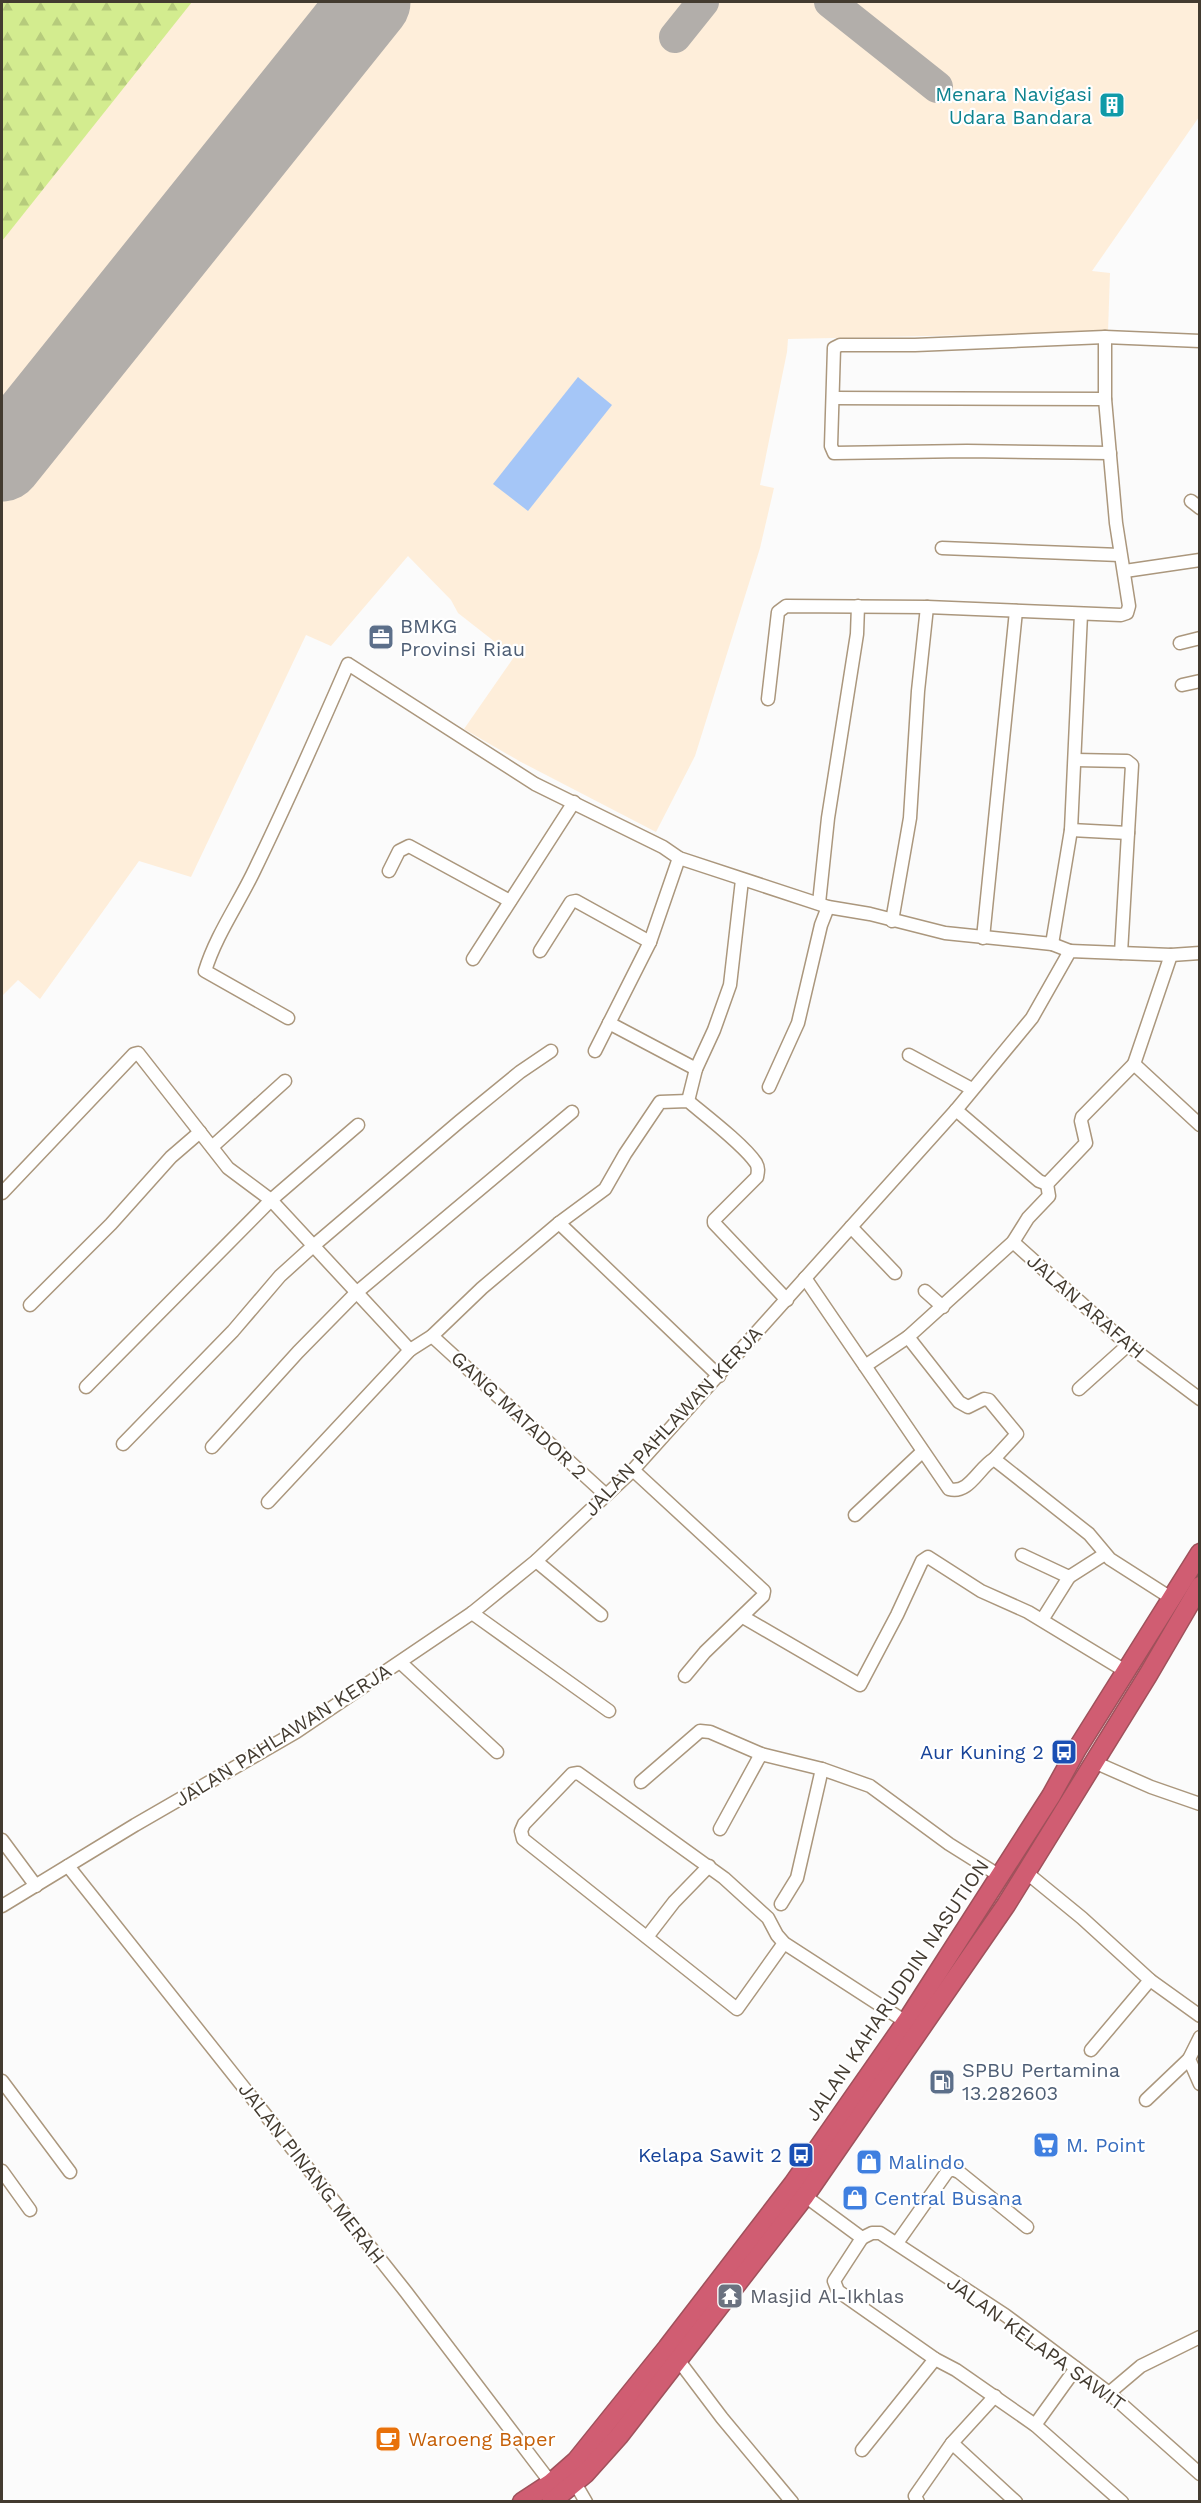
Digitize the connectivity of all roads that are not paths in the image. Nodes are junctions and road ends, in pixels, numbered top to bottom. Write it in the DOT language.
graph roads {
  1 [pos="1106,337"];
  2 [pos="1200,342"];
  3 [pos="832,398"];
  4 [pos="1104,399"];
  5 [pos="1110,453"];
  6 [pos="942,548"];
  7 [pos="1120,555"];
  8 [pos="1200,560"];
  9 [pos="1125,571"];
  10 [pos="858,606"];
  11 [pos="927,606"];
  12 [pos="1016,611"];
  13 [pos="1081,614"];
  14 [pos="1200,638"];
  15 [pos="1180,643"];
  16 [pos="1200,681"];
  17 [pos="1182,685"];
  18 [pos="768,699"];
  19 [pos="1076,760"];
  20 [pos="574,802"];
  21 [pos="1071,830"];
  22 [pos="1128,833"];
  23 [pos="679,858"];
  24 [pos="389,872"];
  25 [pos="742,880"];
  26 [pos="510,901"];
  27 [pos="823,905"];
  28 [pos="892,921"];
  29 [pos="983,938"];
  30 [pos="650,942"];
  31 [pos="1052,944"];
  32 [pos="540,951"];
  33 [pos="1070,951"];
  34 [pos="1120,953"];
  35 [pos="1200,953"];
  36 [pos="1171,955"];
  37 [pos="472,959"];
  38 [pos="288,1018"];
  39 [pos="609,1023"];
  40 [pos="595,1051"];
  41 [pos="551,1052"];
  42 [pos="909,1055"];
  43 [pos="1134,1064"];
  44 [pos="696,1069"];
  45 [pos="285,1081"];
  46 [pos="769,1087"];
  47 [pos="972,1089"];
  48 [pos="688,1101"];
  49 [pos="956,1110"];
  50 [pos="572,1112"];
  51 [pos="358,1125"];
  52 [pos="1200,1125"];
  53 [pos="200,1132"];
  54 [pos="212,1147"];
  55 [pos="1047,1184"];
  56 [pos="2,1193"];
  57 [pos="271,1200"];
  58 [pos="559,1223"];
  59 [pos="851,1227"];
  60 [pos="1013,1242"];
  61 [pos="312,1247"];
  62 [pos="895,1272"];
  63 [pos="805,1278"];
  64 [pos="925,1291"];
  65 [pos="356,1293"];
  66 [pos="787,1300"];
  67 [pos="30,1305"];
  68 [pos="943,1306"];
  69 [pos="432,1335"];
  70 [pos="908,1336"];
  71 [pos="1128,1344"];
  72 [pos="410,1350"];
  73 [pos="865,1366"];
  74 [pos="719,1376"];
  75 [pos="86,1387"];
  76 [pos="1079,1389"];
  77 [pos="1200,1399"];
  78 [pos="123,1444"];
  79 [pos="212,1447"];
  80 [pos="922,1452"];
  81 [pos="994,1459"];
  82 [pos="633,1470"];
  83 [pos="606,1495"];
  84 [pos="268,1502"];
  85 [pos="855,1515"];
  86 [pos="1200,1553"];
  87 [pos="1105,1554"];
  88 [pos="1022,1555"];
  89 [pos="536,1561"];
  90 [pos="1069,1576"];
  91 [pos="1197,1597"];
  92 [pos="1172,1598"];
  93 [pos="472,1612"];
  94 [pos="601,1615"];
  95 [pos="743,1617"];
  96 [pos="1042,1620"];
  97 [pos="401,1663"];
  98 [pos="1127,1672"];
  99 [pos="685,1676"];
  100 [pos="609,1711"];
  101 [pos="497,1752"];
  102 [pos="760,1754"];
  103 [pos="1094,1762"];
  104 [pos="822,1769"];
  105 [pos="641,1782"];
  106 [pos="1200,1804"];
  107 [pos="720,1829"];
  108 [pos="2,1840"];
  109 [pos="69,1866"];
  110 [pos="710,1866"];
  111 [pos="1027,1873"];
  112 [pos="1000,1876"];
  113 [pos="36,1886"];
  114 [pos="781,1904"];
  115 [pos="2,1906"];
  116 [pos="647,1937"];
  117 [pos="784,1943"];
  118 [pos="1150,1980"];
  119 [pos="1200,2016"];
  120 [pos="906,2022"];
  121 [pos="1200,2037"];
  122 [pos="1091,2050"];
  123 [pos="1189,2059"];
  124 [pos="2,2081"];
  125 [pos="1200,2084"];
  126 [pos="1146,2100"];
  127 [pos="857,2108"];
  128 [pos="2,2171"];
  129 [pos="70,2172"];
  130 [pos="805,2196"];
  131 [pos="30,2210"];
  132 [pos="1027,2227"];
  133 [pos="862,2238"];
  134 [pos="897,2243"];
  135 [pos="1200,2337"];
  136 [pos="934,2359"];
  137 [pos="679,2361"];
  138 [pos="1076,2368"];
  139 [pos="1109,2393"];
  140 [pos="995,2396"];
  141 [pos="1035,2425"];
  142 [pos="952,2443"];
  143 [pos="862,2450"];
  144 [pos="1200,2474"];
  145 [pos="551,2483"];
  146 [pos="575,2483"];
  147 [pos="522,2502"];
  148 [pos="550,2502"];
  149 [pos="586,2502"];
  150 [pos="792,2502"];
  151 [pos="918,2502"];
  152 [pos="1016,2502"];
  153 [pos="1122,2502"];
  1 -- 2 [label="street"];
  1 -- 3 [label="street"];
  1 -- 4 [label="street"];
  3 -- 4 [label="street"];
  3 -- 5 [label="street"];
  4 -- 5 [label="street"];
  5 -- 7 [label="street"];
  6 -- 7 [label="street"];
  7 -- 9 [label="street"];
  8 -- 9 [label="street"];
  9 -- 13 [label="street"];
  10 -- 11 [label="street"];
  10 -- 18 [label="street"];
  10 -- 27 [label="street"];
  11 -- 12 [label="street"];
  11 -- 28 [label="street"];
  12 -- 13 [label="street"];
  12 -- 29 [label="street"];
  13 -- 19 [label="street"];
  14 -- 15 [label="street"];
  16 -- 17 [label="street"];
  19 -- 21 [label="street"];
  19 -- 22 [label="street"];
  20 -- 23 [label="street"];
  20 -- 26 [label="street"];
  20 -- 38 [label="street"];
  21 -- 22 [label="street"];
  21 -- 31 [label="street"];
  22 -- 34 [label="street"];
  23 -- 25 [label="street"];
  23 -- 30 [label="street"];
  24 -- 26 [label="street"];
  25 -- 27 [label="street"];
  25 -- 44 [label="street"];
  26 -- 37 [label="street"];
  27 -- 28 [label="street"];
  27 -- 46 [label="street"];
  28 -- 29 [label="street"];
  29 -- 31 [label="street"];
  30 -- 32 [label="street"];
  30 -- 39 [label="street"];
  31 -- 33 [label="street"];
  33 -- 34 [label="street"];
  33 -- 47 [label="street, JALAN PAHLAWAN KERJA"];
  34 -- 36 [label="street"];
  35 -- 36 [label="street"];
  36 -- 43 [label="street"];
  39 -- 40 [label="street"];
  39 -- 44 [label="street"];
  41 -- 61 [label="street"];
  42 -- 47 [label="street"];
  43 -- 52 [label="street"];
  43 -- 55 [label="street"];
  44 -- 48 [label="street"];
  45 -- 54 [label="street"];
  47 -- 49 [label="street, JALAN PAHLAWAN KERJA"];
  48 -- 58 [label="street"];
  48 -- 66 [label="street"];
  49 -- 55 [label="street"];
  49 -- 59 [label="street, JALAN PAHLAWAN KERJA"];
  50 -- 65 [label="street"];
  51 -- 57 [label="street"];
  53 -- 54 [label="street"];
  53 -- 56 [label="street"];
  53 -- 67 [label="street"];
  54 -- 57 [label="street"];
  55 -- 60 [label="street"];
  57 -- 61 [label="street"];
  57 -- 75 [label="street"];
  58 -- 69 [label="street"];
  58 -- 74 [label="street"];
  59 -- 62 [label="street"];
  59 -- 63 [label="street, JALAN PAHLAWAN KERJA"];
  60 -- 68 [label="street, JALAN ARAFAH"];
  60 -- 71 [label="street, JALAN ARAFAH"];
  61 -- 65 [label="street"];
  61 -- 78 [label="street"];
  63 -- 66 [label="street, JALAN PAHLAWAN KERJA"];
  63 -- 73 [label="street"];
  64 -- 68 [label="street"];
  65 -- 72 [label="street"];
  65 -- 79 [label="street"];
  66 -- 74 [label="street, JALAN PAHLAWAN KERJA"];
  68 -- 70 [label="street, JALAN ARAFAH"];
  69 -- 72 [label="street"];
  69 -- 83 [label="street, GANG MATADOR 2"];
  70 -- 73 [label="street, JALAN ARAFAH"];
  70 -- 81 [label="street"];
  71 -- 76 [label="street"];
  71 -- 77 [label="street, JALAN ARAFAH"];
  72 -- 84 [label="street"];
  73 -- 80 [label="street"];
  74 -- 82 [label="street, JALAN PAHLAWAN KERJA"];
  80 -- 81 [label="street"];
  80 -- 85 [label="street"];
  81 -- 87 [label="street"];
  82 -- 83 [label="street, JALAN PAHLAWAN KERJA"];
  82 -- 95 [label="street"];
  83 -- 89 [label="street, JALAN PAHLAWAN KERJA"];
  86 -- 92 [label="highway, JALAN KAHARUDDIN NASUTION"];
  87 -- 90 [label="street"];
  87 -- 92 [label="street"];
  88 -- 90 [label="street"];
  89 -- 93 [label="street, JALAN PAHLAWAN KERJA"];
  89 -- 94 [label="street"];
  90 -- 96 [label="street"];
  91 -- 103 [label="highway, JALAN KAHARUDDIN NASUTION"];
  92 -- 98 [label="highway, JALAN KAHARUDDIN NASUTION"];
  93 -- 97 [label="street, JALAN PAHLAWAN KERJA"];
  93 -- 100 [label="street"];
  95 -- 96 [label="street"];
  95 -- 99 [label="street"];
  96 -- 98 [label="street"];
  97 -- 101 [label="street"];
  97 -- 109 [label="street, JALAN PAHLAWAN KERJA"];
  98 -- 112 [label="highway, JALAN KAHARUDDIN NASUTION"];
  102 -- 104 [label="street"];
  102 -- 105 [label="street"];
  102 -- 107 [label="street"];
  103 -- 106 [label="street"];
  103 -- 111 [label="highway, JALAN KAHARUDDIN NASUTION"];
  104 -- 112 [label="street"];
  104 -- 114 [label="street"];
  108 -- 113 [label="street"];
  109 -- 113 [label="street, JALAN PAHLAWAN KERJA"];
  109 -- 145 [label="street, JALAN PINANG MERAH"];
  110 -- 116 [label="street"];
  110 -- 116 [label="street"];
  110 -- 117 [label="street"];
  111 -- 118 [label="street"];
  111 -- 127 [label="highway, JALAN KAHARUDDIN NASUTION"];
  112 -- 120 [label="highway, JALAN KAHARUDDIN NASUTION"];
  113 -- 115 [label="street, JALAN PAHLAWAN KERJA"];
  116 -- 117 [label="street"];
  117 -- 120 [label="street"];
  118 -- 119 [label="street"];
  118 -- 122 [label="street"];
  120 -- 127 [label="highway, JALAN KAHARUDDIN NASUTION"];
  121 -- 123 [label="street"];
  123 -- 125 [label="street"];
  123 -- 126 [label="street"];
  124 -- 129 [label="street"];
  127 -- 130 [label="highway, JALAN KAHARUDDIN NASUTION"];
  127 -- 145 [label="highway, JALAN KAHARUDDIN NASUTION"];
  128 -- 131 [label="street"];
  130 -- 133 [label="street"];
  130 -- 137 [label="highway, JALAN KAHARUDDIN NASUTION"];
  132 -- 134 [label="street"];
  133 -- 134 [label="street, JALAN KELAPA SAWIT"];
  133 -- 136 [label="street"];
  134 -- 138 [label="street, JALAN KELAPA SAWIT"];
  135 -- 139 [label="street"];
  136 -- 140 [label="street"];
  136 -- 143 [label="street"];
  137 -- 146 [label="highway, JALAN KAHARUDDIN NASUTION"];
  137 -- 150 [label="street"];
  138 -- 139 [label="street, JALAN KELAPA SAWIT"];
  138 -- 141 [label="street"];
  139 -- 144 [label="street, JALAN KELAPA SAWIT"];
  140 -- 141 [label="street"];
  140 -- 142 [label="street"];
  141 -- 153 [label="street"];
  142 -- 151 [label="street"];
  142 -- 152 [label="street"];
  145 -- 147 [label="highway, JALAN KAHARUDDIN NASUTION"];
  146 -- 148 [label="highway, JALAN KAHARUDDIN NASUTION"];
  146 -- 149 [label="street"];
}
